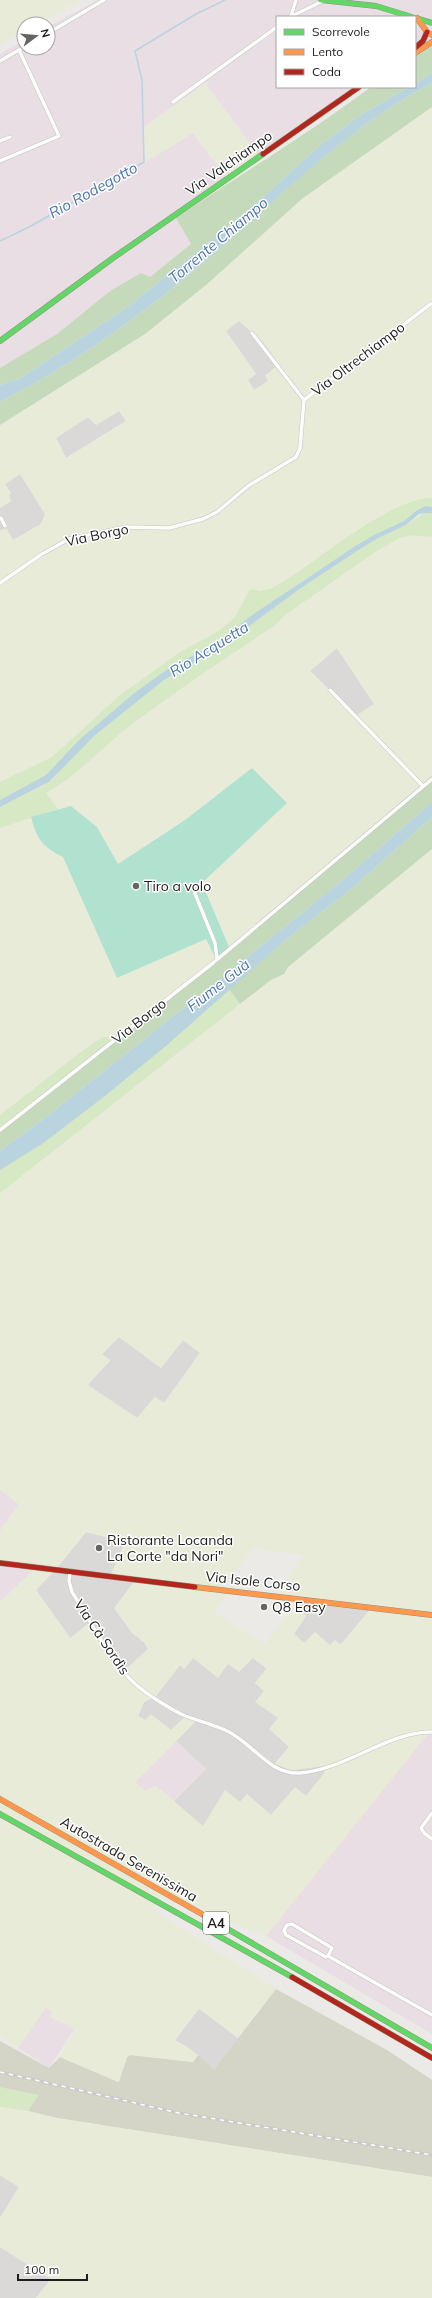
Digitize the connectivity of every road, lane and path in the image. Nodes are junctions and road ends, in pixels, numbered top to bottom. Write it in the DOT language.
graph roads {
  1 [pos="104,0"];
  2 [pos="296,0"];
  3 [pos="322,0"];
  4 [pos="290,16"];
  5 [pos="292,16"];
  6 [pos="408,16"];
  7 [pos="416,18"];
  8 [pos="416,19"];
  9 [pos="432,23"];
  10 [pos="56,28"];
  11 [pos="276,28"];
  12 [pos="426,32"];
  13 [pos="432,35"];
  14 [pos="432,42"];
  15 [pos="416,47"];
  16 [pos="16,52"];
  17 [pos="416,52"];
  18 [pos="22,56"];
  19 [pos="0,62"];
  20 [pos="358,88"];
  21 [pos="173,102"];
  22 [pos="10,137"];
  23 [pos="0,141"];
  24 [pos="0,161"];
  25 [pos="432,303"];
  26 [pos="252,333"];
  27 [pos="0,341"];
  28 [pos="304,400"];
  29 [pos="226,506"];
  30 [pos="0,518"];
  31 [pos="5,526"];
  32 [pos="0,583"];
  33 [pos="330,690"];
  34 [pos="432,779"];
  35 [pos="423,786"];
  36 [pos="192,886"];
  37 [pos="217,958"];
  38 [pos="0,1130"];
  39 [pos="0,1563"];
  40 [pos="70,1572"];
  41 [pos="432,1615"];
  42 [pos="432,1732"];
  43 [pos="0,1799"];
  44 [pos="432,1813"];
  45 [pos="0,1814"];
  46 [pos="432,1839"];
  47 [pos="328,1956"];
  48 [pos="432,2015"];
  49 [pos="432,2047"];
  50 [pos="432,2058"];
  1 -- 10 [label="street"];
  2 -- 4 [label="street"];
  3 -- 5 [label="street"];
  3 -- 6 [label="main road"];
  7 -- 9 [label="main road"];
  8 -- 12 [label="main road"];
  11 -- 21 [label="street"];
  12 -- 13 [label="main road"];
  12 -- 15 [label="main road"];
  14 -- 17 [label="main road"];
  16 -- 19 [label="street"];
  18 -- 24 [label="street"];
  20 -- 27 [label="main road, Via Valchiampo"];
  22 -- 23 [label="street"];
  25 -- 28 [label="street, Via Oltrechiampo"];
  26 -- 28 [label="street"];
  28 -- 29 [label="street, Via Oltrechiampo"];
  29 -- 32 [label="street, Via Borgo"];
  30 -- 31 [label="street"];
  33 -- 35 [label="street"];
  34 -- 35 [label="street, Via Borgo"];
  35 -- 37 [label="street, Via Borgo"];
  36 -- 37 [label="street"];
  37 -- 38 [label="street, Via Borgo"];
  39 -- 40 [label="main road, Via Isole Corso"];
  40 -- 41 [label="main road, Via Isole Corso"];
  40 -- 42 [label="street, Via Cà Sordìs"];
  43 -- 49 [label="main road, Autostrada Serenissima / A4"];
  44 -- 46 [label="street"];
  45 -- 50 [label="main road, Autostrada Serenissima / A4"];
  47 -- 47 [label="street"];
  47 -- 48 [label="street"];
}
